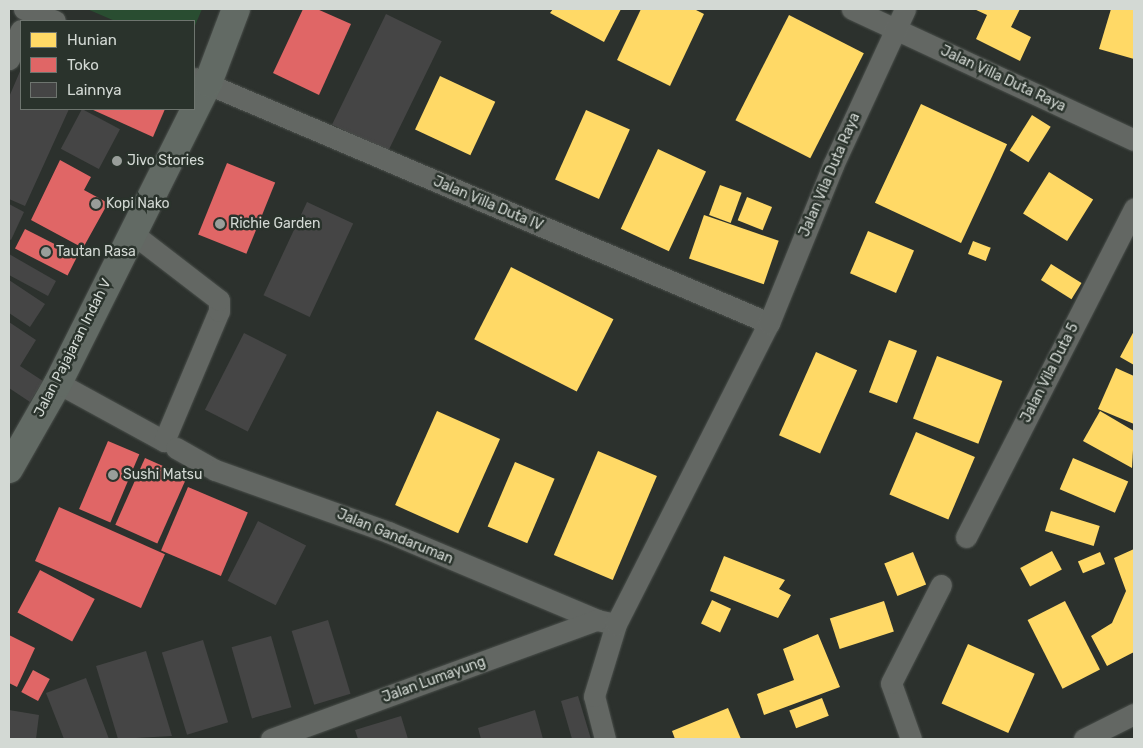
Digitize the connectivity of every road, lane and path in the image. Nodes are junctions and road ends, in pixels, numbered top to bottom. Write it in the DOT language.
graph roads {
  1 [pos="236,9"];
  2 [pos="852,9"];
  3 [pos="905,9"];
  4 [pos="25,18"];
  5 [pos="45,20"];
  6 [pos="894,29"];
  7 [pos="20,31"];
  8 [pos="9,59"];
  9 [pos="201,81"];
  10 [pos="195,94"];
  11 [pos="188,110"];
  12 [pos="1134,140"];
  13 [pos="1134,208"];
  14 [pos="132,233"];
  15 [pos="769,323"];
  16 [pos="58,383"];
  17 [pos="170,444"];
  18 [pos="9,469"];
  19 [pos="966,538"];
  20 [pos="941,585"];
  21 [pos="606,622"];
  22 [pos="1134,714"];
  23 [pos="272,739"];
  24 [pos="606,739"];
  25 [pos="911,739"];
  26 [pos="1084,739"];
  1 -- 9 [label="street, Jalan Pajajaran Indah V"];
  2 -- 6 [label="street, Jalan Villa Duta Raya"];
  3 -- 6 [label="street"];
  4 -- 5 [label="street"];
  6 -- 12 [label="street, Jalan Villa Duta Raya"];
  6 -- 15 [label="street, Jalan Vila Duta Raya"];
  7 -- 8 [label="street"];
  9 -- 10 [label="street, Jalan Pajajaran Indah V"];
  9 -- 15 [label="street, Jalan Villa Duta IV"];
  11 -- 14 [label="street, Jalan Pajajaran Indah V"];
  13 -- 19 [label="street, Jalan Vila Duta 5"];
  14 -- 16 [label="street, Jalan Pajajaran Indah V"];
  14 -- 17 [label="street"];
  15 -- 21 [label="street, Jalan Vila Duta Raya"];
  16 -- 17 [label="street, Jalan Gandaruman"];
  16 -- 18 [label="street, Jalan Pajajaran Indah V"];
  17 -- 21 [label="street, Jalan Gandaruman"];
  20 -- 25 [label="street"];
  21 -- 23 [label="street, Jalan Lumayung"];
  21 -- 24 [label="street, Jalan Vila Duta Raya"];
  22 -- 26 [label="street"];
}
